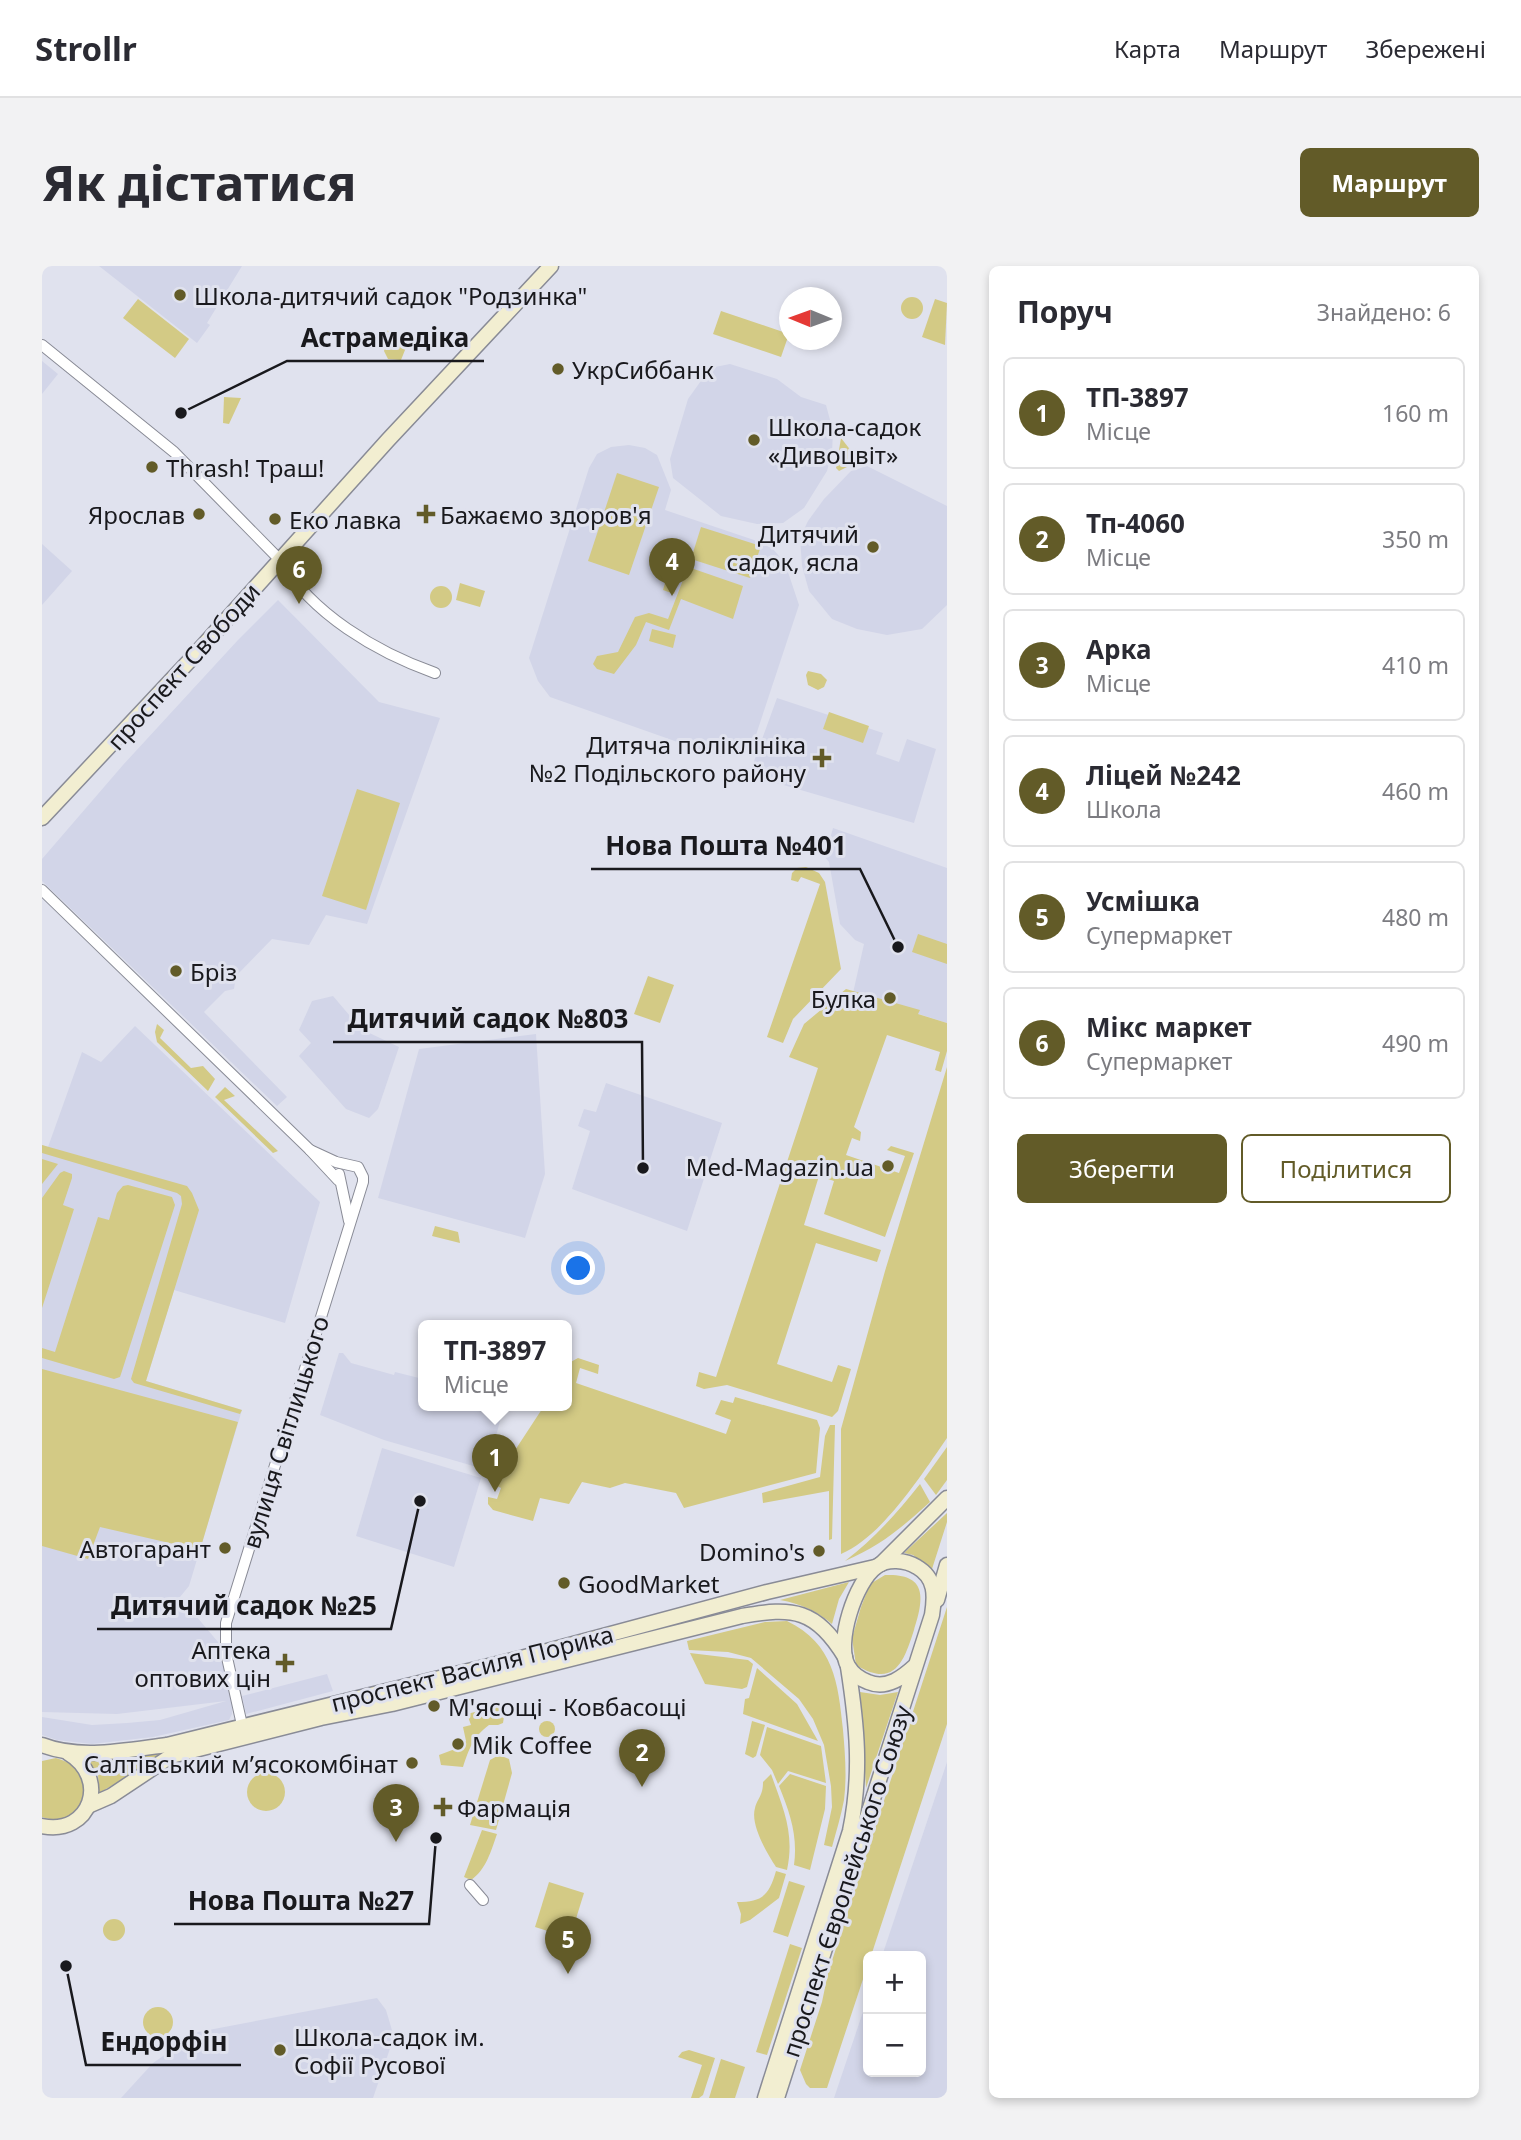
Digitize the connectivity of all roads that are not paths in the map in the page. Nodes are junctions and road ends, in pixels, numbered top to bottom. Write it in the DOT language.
graph roads {
  1 [pos="551,266"];
  2 [pos="42,345"];
  3 [pos="279,560"];
  4 [pos="435,673"];
  5 [pos="42,818"];
  6 [pos="42,890"];
  7 [pos="310,1150"];
  8 [pos="347,1166"];
  9 [pos="363,1182"];
  10 [pos="339,1183"];
  11 [pos="349,1221"];
  12 [pos="947,1498"];
  13 [pos="947,1565"];
  14 [pos="877,1566"];
  15 [pos="944,1588"];
  16 [pos="932,1615"];
  17 [pos="846,1661"];
  18 [pos="916,1665"];
  19 [pos="242,1725"];
  20 [pos="52,1750"];
  21 [pos="88,1807"];
  22 [pos="42,1826"];
  23 [pos="470,1885"];
  24 [pos="483,1900"];
  25 [pos="765,2098"];
  26 [pos="777,2098"];
  1 -- 3 [label="street, проспект Свободи"];
  2 -- 3 [label="street"];
  3 -- 4 [label="street"];
  3 -- 5 [label="street, проспект Свободи"];
  6 -- 7 [label="street"];
  7 -- 8 [label="street"];
  7 -- 10 [label="street"];
  8 -- 9 [label="street"];
  8 -- 10 [label="street"];
  9 -- 10 [label="street"];
  9 -- 11 [label="street, вулиця Світлицького"];
  10 -- 11 [label="street"];
  11 -- 19 [label="street, вулиця Світлицького"];
  12 -- 14 [label="street"];
  13 -- 15 [label="street"];
  14 -- 16 [label="street"];
  14 -- 17 [label="street"];
  14 -- 19 [label="street, проспект Василя Порика"];
  15 -- 16 [label="street"];
  16 -- 18 [label="street"];
  17 -- 18 [label="street"];
  17 -- 21 [label="street, проспект Василя Порика"];
  17 -- 25 [label="street, проспект Європейського Союзу"];
  18 -- 26 [label="street, проспект Європейського Союзу"];
  19 -- 20 [label="street, проспект Василя Порика"];
  20 -- 21 [label="street, проспект Василя Порика"];
  21 -- 22 [label="street, проспект Василя Порика"];
  23 -- 24 [label="street"];
}
